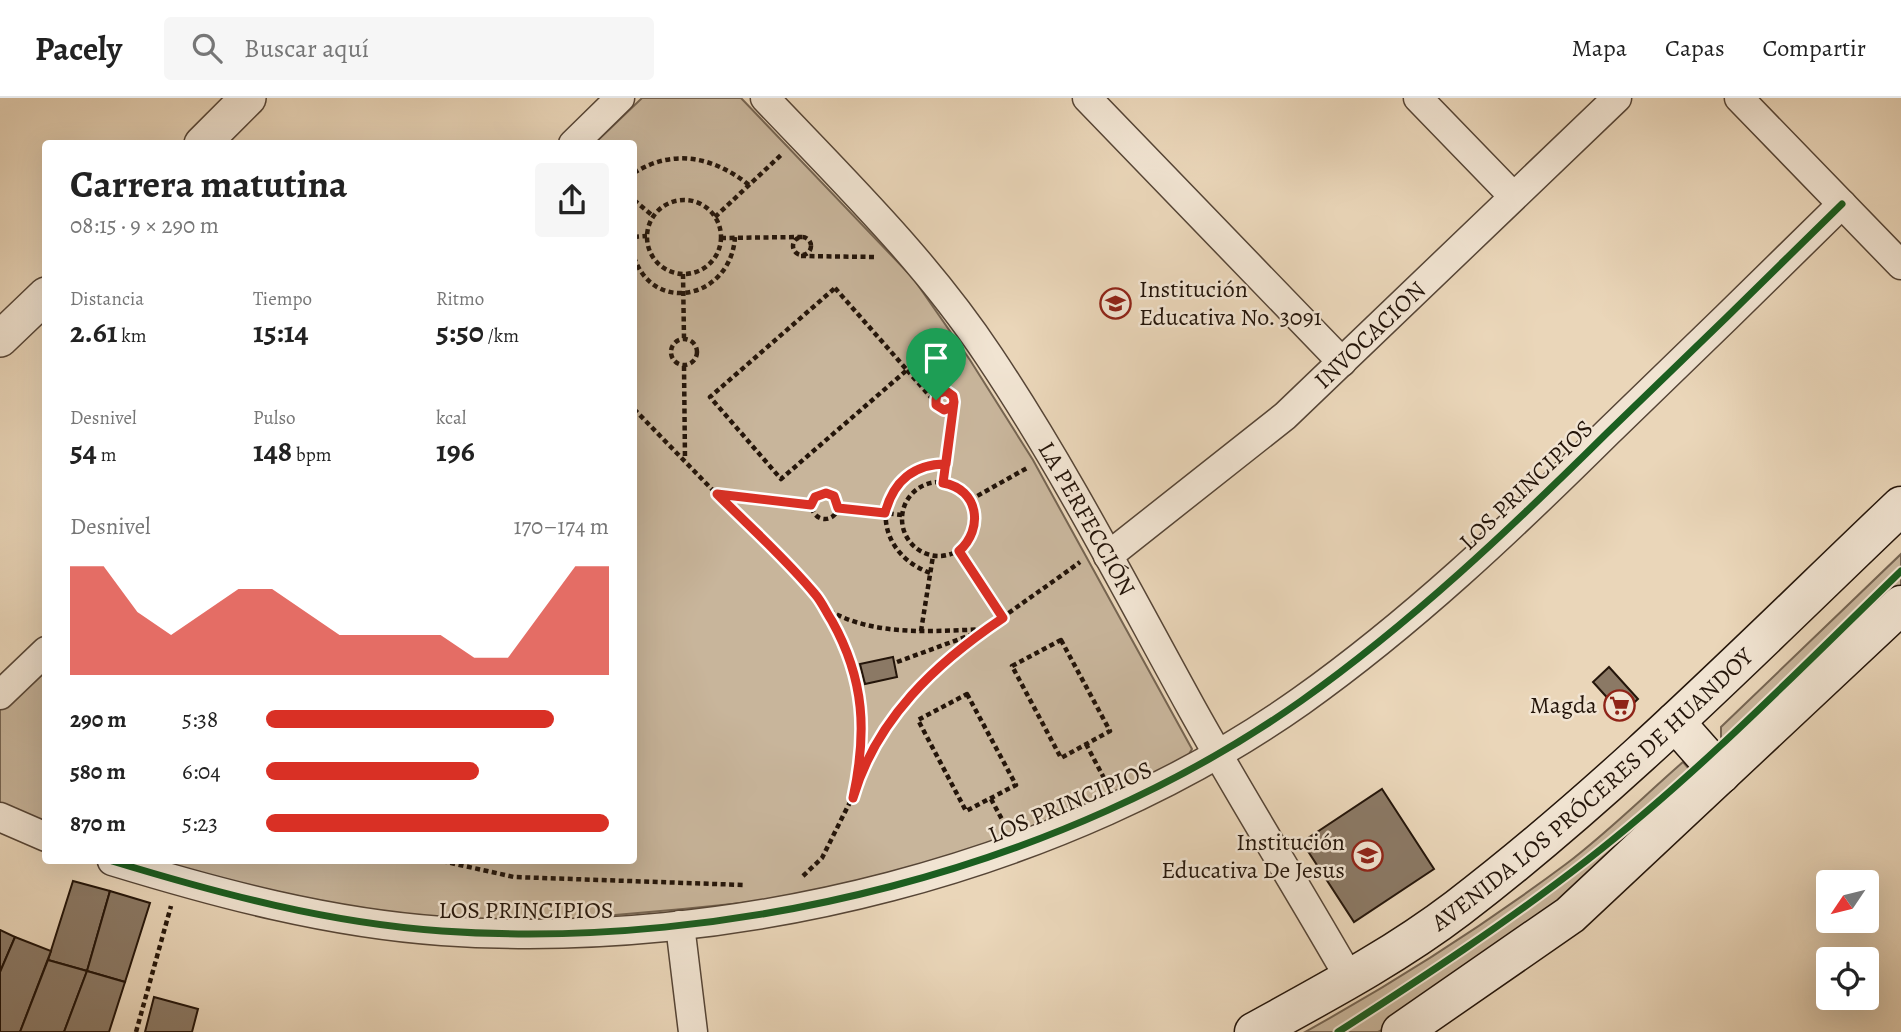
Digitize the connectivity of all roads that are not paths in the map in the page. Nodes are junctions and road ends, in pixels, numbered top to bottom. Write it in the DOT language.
graph roads {
  1 [pos="248,98"];
  2 [pos="620,98"];
  3 [pos="765,98"];
  4 [pos="1087,98"];
  5 [pos="1418,98"];
  6 [pos="1617,98"];
  7 [pos="1739,98"];
  8 [pos="206,140"];
  9 [pos="577,140"];
  10 [pos="1513,196"];
  11 [pos="1842,204"];
  12 [pos="1901,265"];
  13 [pos="42,299"];
  14 [pos="0,339"];
  15 [pos="1342,362"];
  16 [pos="1901,506"];
  17 [pos="1094,559"];
  18 [pos="1901,605"];
  19 [pos="42,655"];
  20 [pos="0,695"];
  21 [pos="1675,722"];
  22 [pos="1218,755"];
  23 [pos="1721,774"];
  24 [pos="0,817"];
  25 [pos="42,835"];
  26 [pos="122,864"];
  27 [pos="680,925"];
  28 [pos="1350,979"];
  29 [pos="693,1032"];
  30 [pos="1254,1032"];
  31 [pos="1401,1032"];
  1 -- 8 [label="street"];
  2 -- 9 [label="street"];
  3 -- 17 [label="street, LA PERFECCIÓN"];
  4 -- 15 [label="street"];
  5 -- 10 [label="street"];
  6 -- 10 [label="street, INVOCACION"];
  7 -- 11 [label="street"];
  10 -- 15 [label="street, INVOCACION"];
  11 -- 12 [label="street"];
  11 -- 22 [label="street, LOS PRINCIPIOS"];
  13 -- 14 [label="street"];
  15 -- 17 [label="street, INVOCACION"];
  16 -- 21 [label="main road, AVENIDA LOS PRÓCERES DE HUANDOY"];
  17 -- 22 [label="street, LA PERFECCIÓN"];
  18 -- 23 [label="main road"];
  19 -- 20 [label="street"];
  21 -- 23 [label="main road"];
  21 -- 28 [label="main road, AVENIDA LOS PRÓCERES DE HUANDOY"];
  22 -- 27 [label="street, LOS PRINCIPIOS"];
  22 -- 28 [label="street, LA PERFECCIÓN"];
  23 -- 31 [label="main road"];
  24 -- 25 [label="street"];
  26 -- 27 [label="street, LOS PRINCIPIOS"];
  27 -- 29 [label="street"];
  28 -- 30 [label="main road, AVENIDA LOS PRÓCERES DE HUANDOY"];
}
